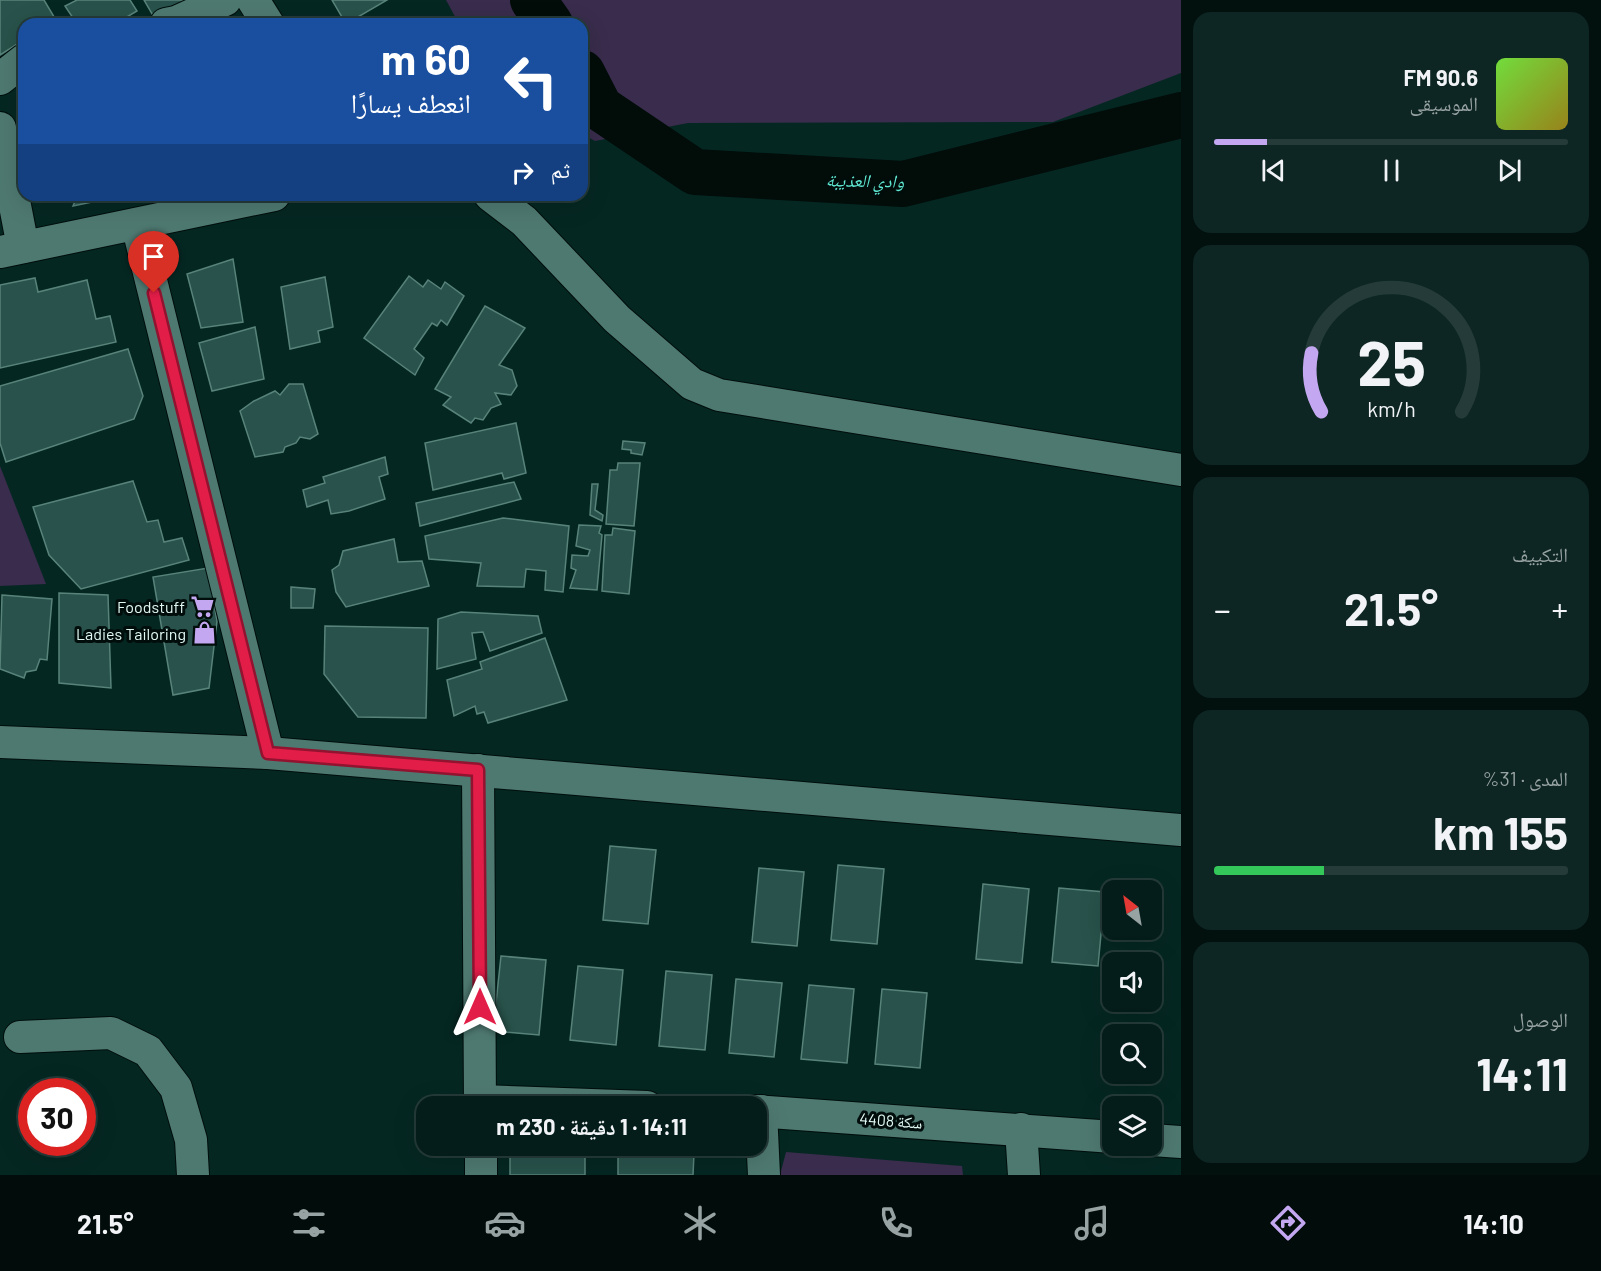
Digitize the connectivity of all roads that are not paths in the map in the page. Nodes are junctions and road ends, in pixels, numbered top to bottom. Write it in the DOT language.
graph roads {
  1 [pos="225,0"];
  2 [pos="253,0"];
  3 [pos="185,18"];
  4 [pos="264,18"];
  5 [pos="18,65"];
  6 [pos="0,79"];
  7 [pos="0,128"];
  8 [pos="246,201"];
  9 [pos="498,201"];
  10 [pos="137,224"];
  11 [pos="12,250"];
  12 [pos="1181,470"];
  13 [pos="0,742"];
  14 [pos="268,753"];
  15 [pos="478,770"];
  16 [pos="1181,830"];
  17 [pos="20,1037"];
  18 [pos="480,1096"];
  19 [pos="767,1112"];
  20 [pos="1021,1130"];
  21 [pos="1102,1136"];
  22 [pos="1162,1141"];
  23 [pos="1181,1142"];
  24 [pos="481,1156"];
  25 [pos="762,1156"];
  26 [pos="193,1175"];
  27 [pos="481,1175"];
  28 [pos="764,1175"];
  29 [pos="1024,1175"];
  1 -- 3 [label="street"];
  2 -- 4 [label="street"];
  5 -- 6 [label="street"];
  7 -- 11 [label="street"];
  8 -- 10 [label="street"];
  9 -- 12 [label="street"];
  10 -- 11 [label="street"];
  10 -- 14 [label="street"];
  13 -- 14 [label="street"];
  14 -- 15 [label="street"];
  15 -- 16 [label="street"];
  15 -- 18 [label="street"];
  17 -- 26 [label="street"];
  19 -- 20 [label="street, سكة 4408"];
  20 -- 21 [label="street, سكة 4408"];
  20 -- 29 [label="street"];
  22 -- 23 [label="street"];
  24 -- 27 [label="street"];
  25 -- 28 [label="street, سكة 4408"];
}
